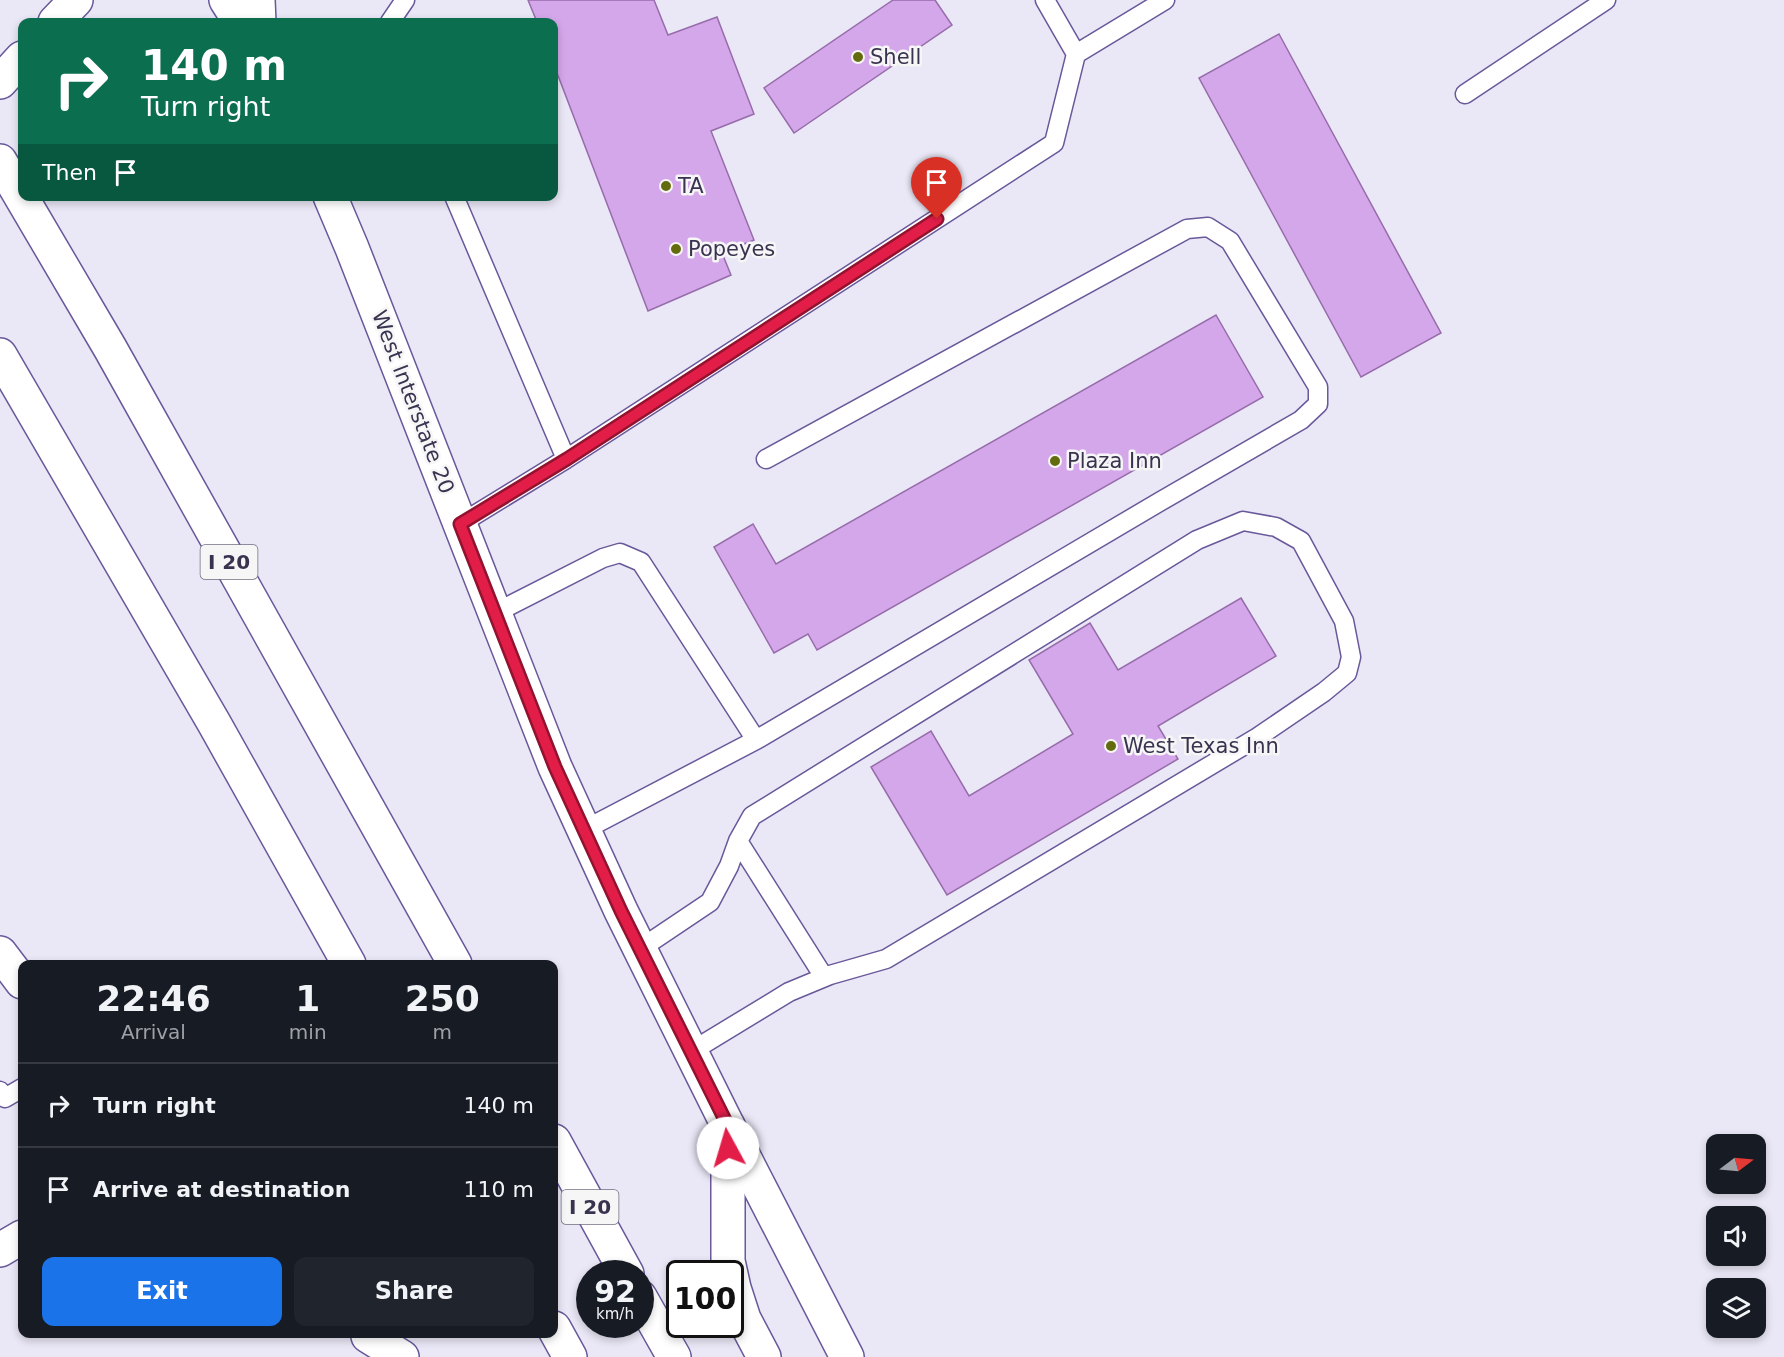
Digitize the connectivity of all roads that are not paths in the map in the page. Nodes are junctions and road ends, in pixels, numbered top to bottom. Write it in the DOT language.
graph roads {
  1 [pos="226,0"];
  2 [pos="258,0"];
  3 [pos="405,0"];
  4 [pos="1045,0"];
  5 [pos="1166,0"];
  6 [pos="1606,0"];
  7 [pos="237,18"];
  8 [pos="259,18"];
  9 [pos="393,18"];
  10 [pos="1076,54"];
  11 [pos="18,62"];
  12 [pos="0,82"];
  13 [pos="1465,94"];
  14 [pos="0,161"];
  15 [pos="18,192"];
  16 [pos="24,201"];
  17 [pos="332,201"];
  18 [pos="456,201"];
  19 [pos="0,355"];
  20 [pos="567,459"];
  21 [pos="766,459"];
  22 [pos="460,524"];
  23 [pos="495,613"];
  24 [pos="756,740"];
  25 [pos="584,830"];
  26 [pos="738,841"];
  27 [pos="640,949"];
  28 [pos="0,953"];
  29 [pos="347,960"];
  30 [pos="453,960"];
  31 [pos="18,977"];
  32 [pos="824,977"];
  33 [pos="692,1051"];
  34 [pos="18,1090"];
  35 [pos="0,1091"];
  36 [pos="728,1126"];
  37 [pos="558,1148"];
  38 [pos="18,1239"];
  39 [pos="0,1250"];
  40 [pos="619,1260"];
  41 [pos="654,1322"];
  42 [pos="558,1335"];
  43 [pos="371,1342"];
  44 [pos="402,1357"];
  45 [pos="570,1357"];
  46 [pos="674,1357"];
  47 [pos="764,1357"];
  48 [pos="847,1357"];
  1 -- 7 [label="main road"];
  2 -- 8 [label="main road"];
  3 -- 9 [label="lane"];
  4 -- 10 [label="lane"];
  5 -- 10 [label="lane"];
  6 -- 13 [label="lane"];
  10 -- 20 [label="lane"];
  11 -- 12 [label="main road"];
  14 -- 15 [label="main road, I 20"];
  16 -- 30 [label="main road, I 20"];
  17 -- 22 [label="main road, West Interstate 20"];
  18 -- 20 [label="lane"];
  19 -- 29 [label="main road"];
  20 -- 22 [label="lane"];
  21 -- 24 [label="lane"];
  22 -- 23 [label="main road, West Interstate 20"];
  23 -- 24 [label="lane"];
  23 -- 25 [label="main road, West Interstate 20"];
  24 -- 25 [label="lane"];
  25 -- 27 [label="main road, West Interstate 20"];
  26 -- 27 [label="lane"];
  26 -- 32 [label="lane"];
  26 -- 32 [label="lane"];
  27 -- 33 [label="main road, West Interstate 20"];
  28 -- 31 [label="main road"];
  32 -- 33 [label="lane"];
  33 -- 36 [label="main road, West Interstate 20"];
  34 -- 35 [label="lane"];
  36 -- 47 [label="main road"];
  36 -- 48 [label="main road, West Interstate 20"];
  37 -- 40 [label="main road, I 20"];
  38 -- 39 [label="main road"];
  41 -- 46 [label="main road"];
  42 -- 45 [label="main road"];
  43 -- 44 [label="main road"];
}
